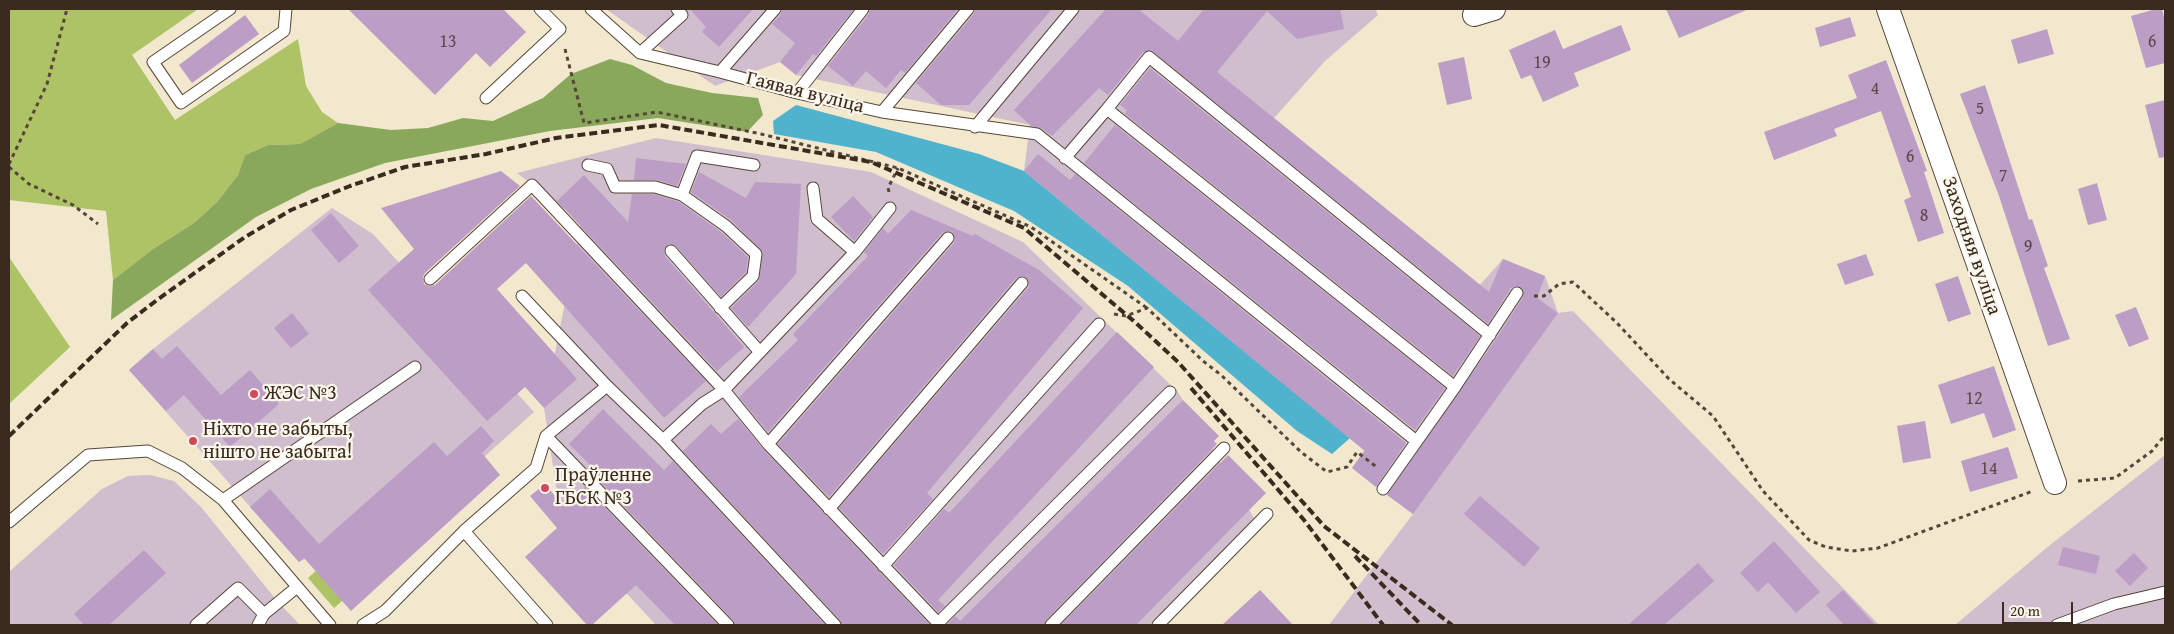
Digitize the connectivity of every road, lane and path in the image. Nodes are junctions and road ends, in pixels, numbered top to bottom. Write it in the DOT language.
graph roads {
  1 [pos="67,9"];
  2 [pos="230,9"];
  3 [pos="286,9"];
  4 [pos="540,9"];
  5 [pos="591,9"];
  6 [pos="676,9"];
  7 [pos="775,9"];
  8 [pos="863,9"];
  9 [pos="968,9"];
  10 [pos="1073,9"];
  11 [pos="1888,9"];
  12 [pos="560,29"];
  13 [pos="640,53"];
  14 [pos="720,72"];
  15 [pos="798,93"];
  16 [pos="486,98"];
  17 [pos="1107,108"];
  18 [pos="882,112"];
  19 [pos="975,127"];
  20 [pos="1065,158"];
  21 [pos="9,165"];
  22 [pos="588,165"];
  23 [pos="754,165"];
  24 [pos="898,168"];
  25 [pos="812,188"];
  26 [pos="888,188"];
  27 [pos="682,195"];
  28 [pos="890,208"];
  29 [pos="98,224"];
  30 [pos="948,238"];
  31 [pos="671,251"];
  32 [pos="855,252"];
  33 [pos="430,279"];
  34 [pos="1022,283"];
  35 [pos="1518,293"];
  36 [pos="522,296"];
  37 [pos="720,308"];
  38 [pos="1147,308"];
  39 [pos="1099,324"];
  40 [pos="1490,335"];
  41 [pos="759,351"];
  42 [pos="415,367"];
  43 [pos="608,386"];
  44 [pos="1455,387"];
  45 [pos="724,390"];
  46 [pos="1170,392"];
  47 [pos="2165,435"];
  48 [pos="546,436"];
  49 [pos="663,440"];
  50 [pos="1415,440"];
  51 [pos="768,444"];
  52 [pos="1224,448"];
  53 [pos="1391,477"];
  54 [pos="2054,483"];
  55 [pos="1383,488"];
  56 [pos="224,500"];
  57 [pos="830,509"];
  58 [pos="1267,514"];
  59 [pos="9,522"];
  60 [pos="464,531"];
  61 [pos="883,566"];
  62 [pos="296,588"];
  63 [pos="2165,592"];
  64 [pos="264,614"];
  65 [pos="939,624"];
  66 [pos="196,625"];
  67 [pos="258,625"];
  68 [pos="330,625"];
  69 [pos="363,625"];
  70 [pos="547,625"];
  71 [pos="728,625"];
  72 [pos="835,625"];
  73 [pos="1051,625"];
  74 [pos="1158,625"];
  75 [pos="2057,625"];
  1 -- 21 [label="path"];
  2 -- 3 [label="lane"];
  4 -- 12 [label="lane"];
  5 -- 13 [label="lane, Гаявая вуліца"];
  6 -- 13 [label="lane"];
  7 -- 14 [label="lane"];
  8 -- 15 [label="lane"];
  9 -- 18 [label="lane"];
  10 -- 19 [label="lane"];
  11 -- 54 [label="street, Заходняя вуліца"];
  12 -- 16 [label="lane"];
  12 -- 24 [label="path"];
  13 -- 14 [label="lane, Гаявая вуліца"];
  14 -- 15 [label="lane, Гаявая вуліца"];
  15 -- 18 [label="lane, Гаявая вуліца"];
  17 -- 20 [label="lane"];
  17 -- 40 [label="lane"];
  17 -- 44 [label="lane"];
  18 -- 19 [label="lane, Гаявая вуліца"];
  19 -- 20 [label="lane, Гаявая вуліца"];
  20 -- 50 [label="lane"];
  21 -- 29 [label="path"];
  22 -- 27 [label="lane"];
  23 -- 27 [label="lane"];
  24 -- 26 [label="path"];
  24 -- 38 [label="path"];
  25 -- 32 [label="lane"];
  27 -- 37 [label="lane"];
  28 -- 32 [label="lane"];
  30 -- 51 [label="lane"];
  31 -- 37 [label="lane"];
  32 -- 41 [label="lane"];
  33 -- 45 [label="lane"];
  34 -- 57 [label="lane"];
  35 -- 40 [label="lane"];
  35 -- 54 [label="path"];
  36 -- 43 [label="lane"];
  37 -- 41 [label="lane"];
  38 -- 39 [label="path"];
  38 -- 53 [label="path"];
  39 -- 61 [label="lane"];
  40 -- 44 [label="lane"];
  41 -- 45 [label="lane"];
  42 -- 56 [label="lane"];
  43 -- 48 [label="lane"];
  43 -- 49 [label="lane"];
  44 -- 50 [label="lane"];
  45 -- 49 [label="lane"];
  45 -- 51 [label="lane"];
  46 -- 65 [label="lane"];
  47 -- 54 [label="path"];
  48 -- 60 [label="lane"];
  48 -- 71 [label="lane"];
  49 -- 72 [label="lane"];
  50 -- 53 [label="lane"];
  51 -- 57 [label="lane"];
  52 -- 73 [label="lane"];
  53 -- 55 [label="lane"];
  56 -- 59 [label="lane"];
  56 -- 62 [label="lane"];
  57 -- 61 [label="lane"];
  58 -- 74 [label="lane"];
  60 -- 69 [label="lane"];
  60 -- 70 [label="lane"];
  61 -- 65 [label="lane"];
  62 -- 64 [label="lane"];
  62 -- 68 [label="lane"];
  63 -- 75 [label="lane"];
  64 -- 66 [label="lane"];
  64 -- 67 [label="lane"];
}
